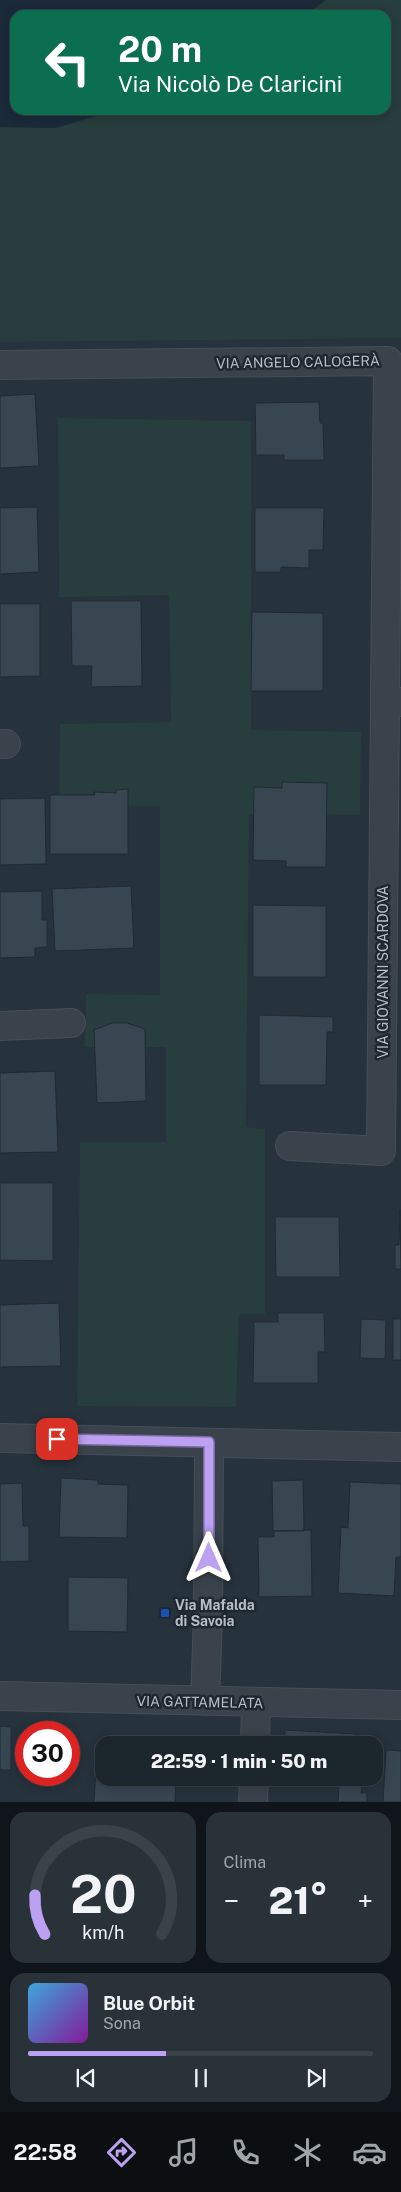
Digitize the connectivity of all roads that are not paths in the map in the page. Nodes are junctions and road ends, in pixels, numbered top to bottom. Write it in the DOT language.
graph roads {
  1 [pos="0,365"];
  2 [pos="393,702"];
  3 [pos="71,1023"];
  4 [pos="0,1026"];
  5 [pos="290,1146"];
  6 [pos="0,1438"];
  7 [pos="209,1442"];
  8 [pos="401,1447"];
  9 [pos="0,1696"];
  10 [pos="205,1701"];
  11 [pos="256,1703"];
  12 [pos="401,1705"];
  13 [pos="255,1736"];
  14 [pos="254,1786"];
  15 [pos="253,1802"];
  1 -- 2 [label="street, VIA ANGELO CALOGERÀ"];
  2 -- 5 [label="street, VIA GIOVANNI SCARDOVA"];
  3 -- 4 [label="street"];
  6 -- 7 [label="street"];
  7 -- 8 [label="street"];
  7 -- 10 [label="street"];
  9 -- 10 [label="street, VIA GATTAMELATA"];
  10 -- 11 [label="street, VIA GATTAMELATA"];
  11 -- 12 [label="street, VIA GATTAMELATA"];
  11 -- 13 [label="street"];
  14 -- 15 [label="street"];
}
